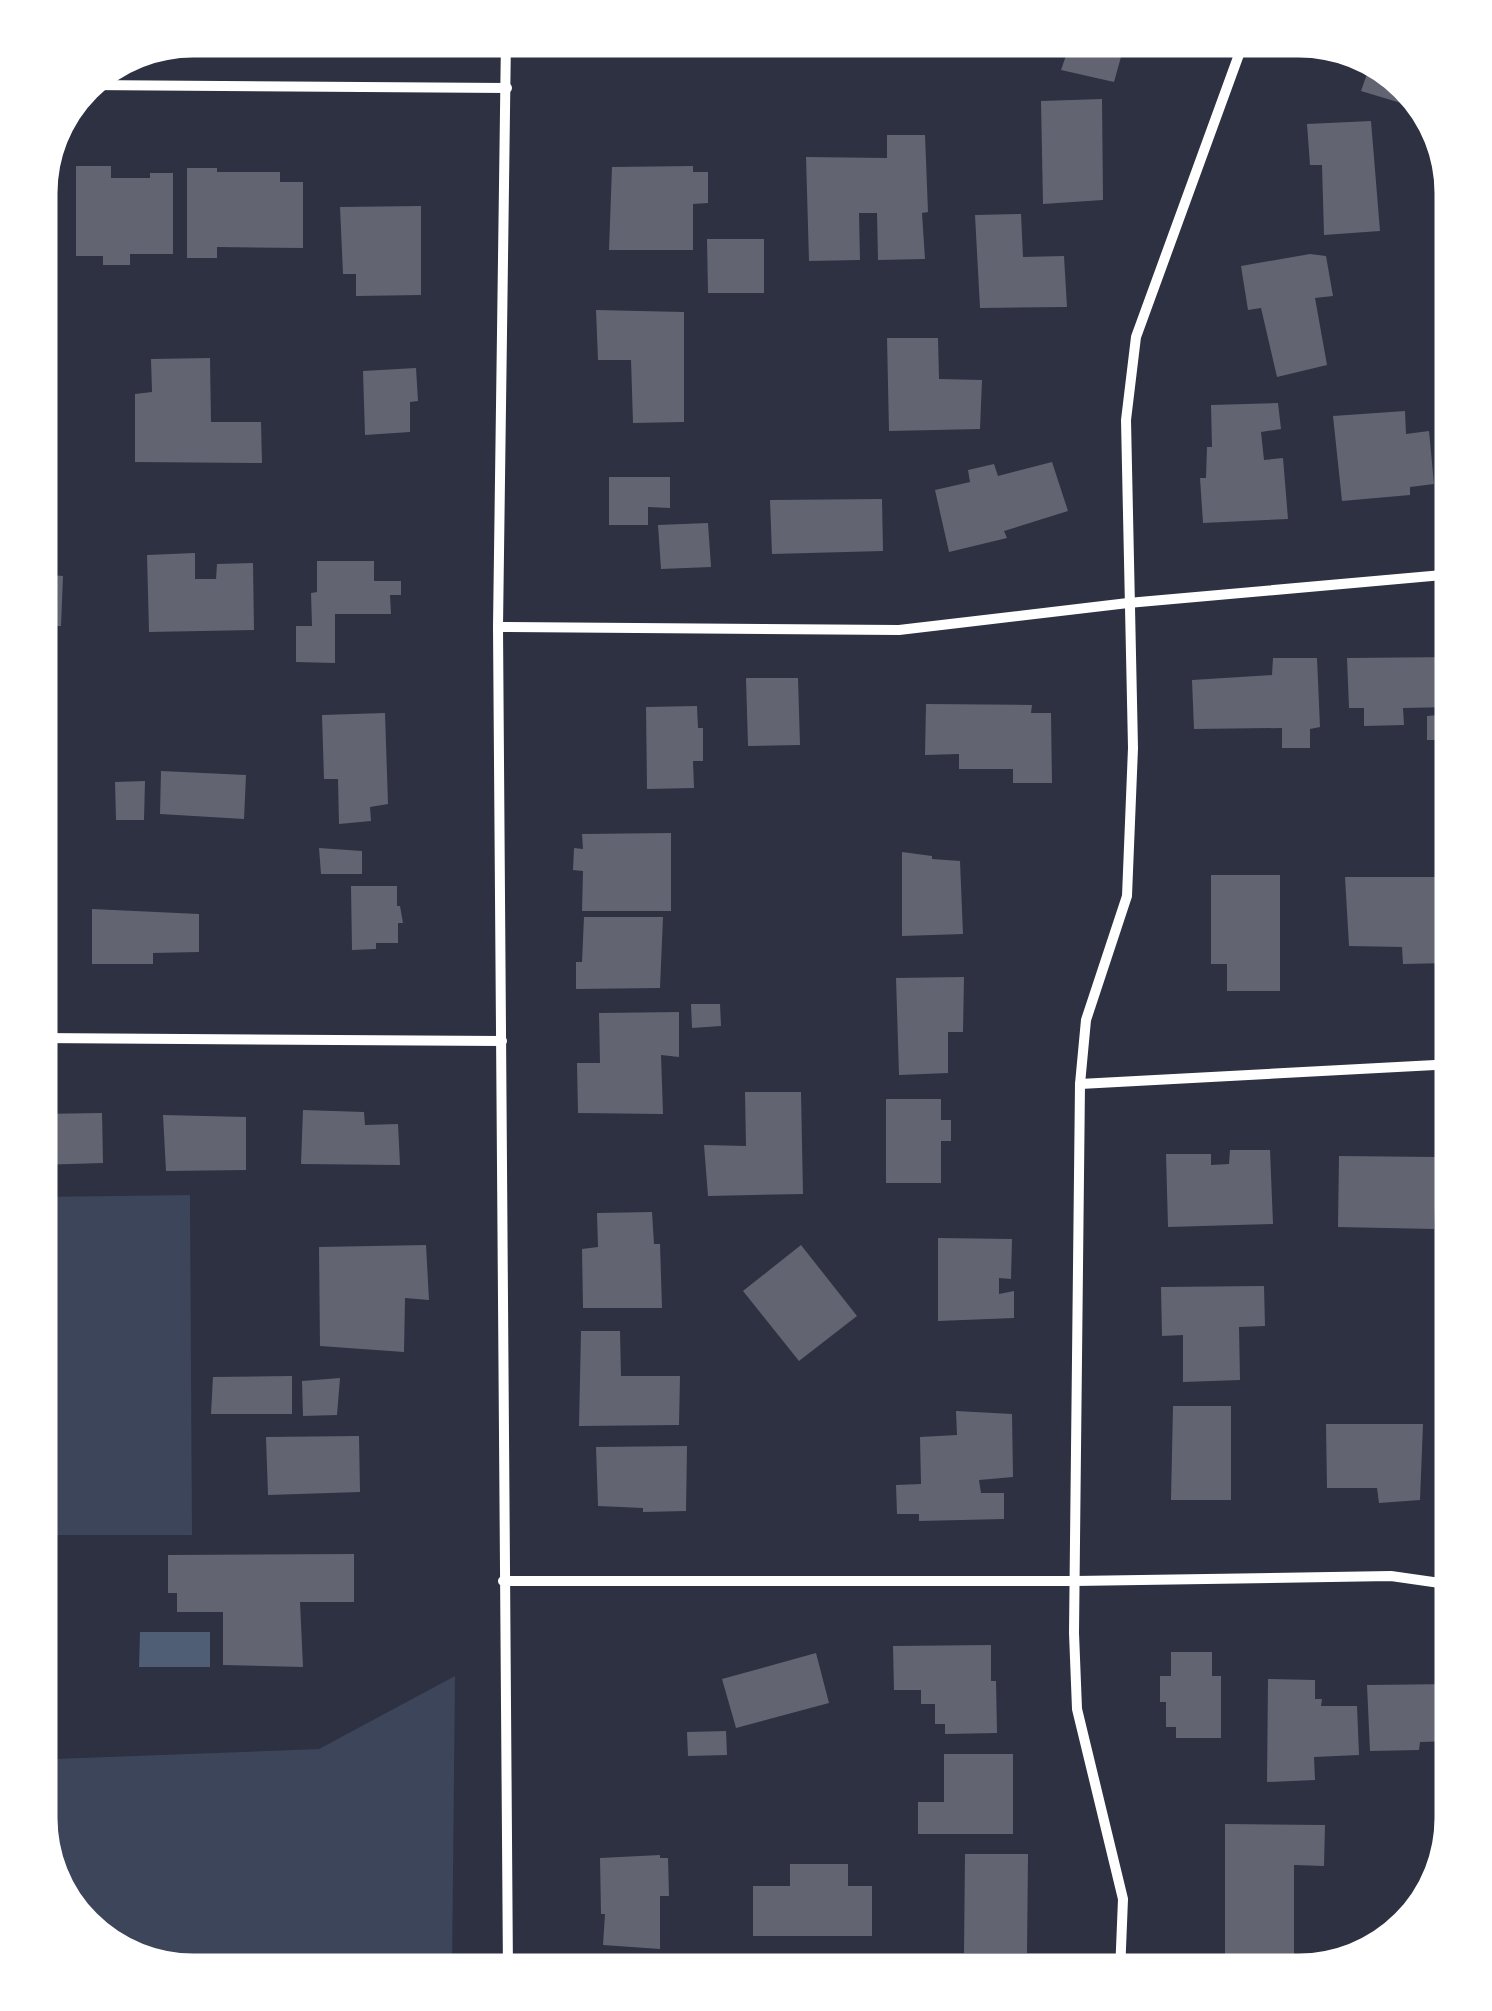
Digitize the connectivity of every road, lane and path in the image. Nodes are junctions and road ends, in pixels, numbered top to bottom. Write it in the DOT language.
graph roads {
  1 [pos="506,55"];
  2 [pos="1239,55"];
  3 [pos="108,85"];
  4 [pos="506,88"];
  5 [pos="1437,576"];
  6 [pos="1128,603"];
  7 [pos="498,627"];
  8 [pos="55,1038"];
  9 [pos="502,1041"];
  10 [pos="1437,1065"];
  11 [pos="1080,1084"];
  12 [pos="504,1581"];
  13 [pos="1075,1581"];
  14 [pos="1437,1583"];
  15 [pos="508,1956"];
  16 [pos="1120,1956"];
  1 -- 4 [label="street"];
  2 -- 6 [label="street"];
  3 -- 4 [label="street"];
  4 -- 7 [label="street"];
  5 -- 6 [label="street"];
  6 -- 7 [label="street"];
  6 -- 11 [label="street"];
  7 -- 9 [label="street"];
  8 -- 9 [label="street"];
  9 -- 12 [label="street"];
  10 -- 11 [label="street"];
  11 -- 13 [label="street"];
  12 -- 13 [label="street"];
  12 -- 15 [label="street"];
  13 -- 14 [label="street"];
  13 -- 16 [label="street"];
}
